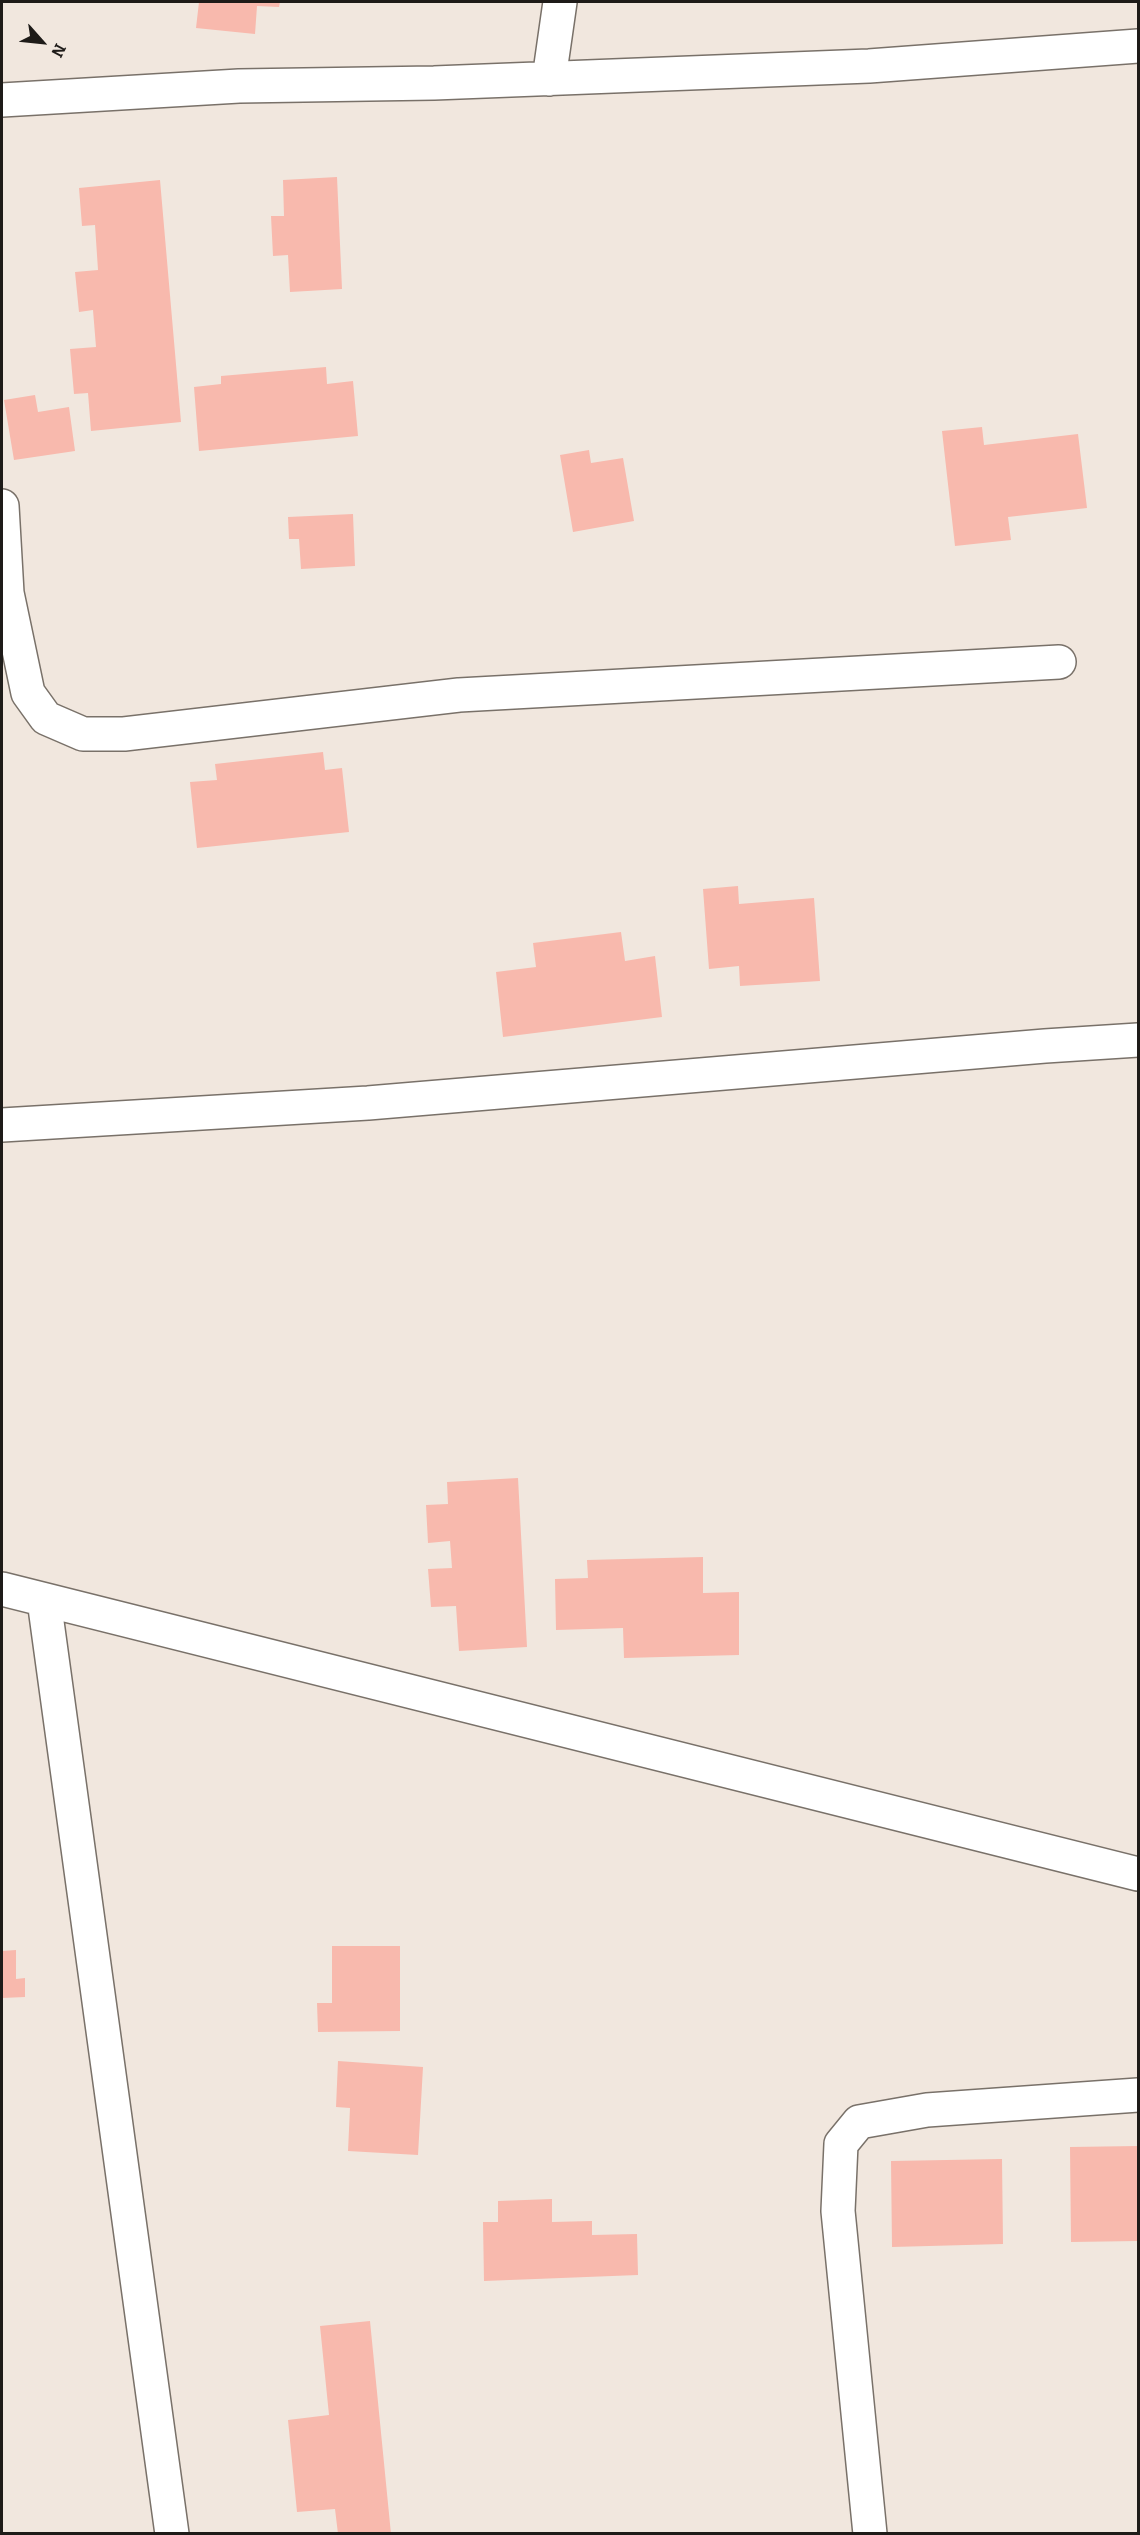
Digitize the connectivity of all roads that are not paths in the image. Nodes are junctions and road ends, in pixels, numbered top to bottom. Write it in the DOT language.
graph roads {
  1 [pos="560,2"];
  2 [pos="1138,46"];
  3 [pos="549,79"];
  4 [pos="2,100"];
  5 [pos="2,506"];
  6 [pos="1059,662"];
  7 [pos="1138,1040"];
  8 [pos="2,1125"];
  9 [pos="2,1589"];
  10 [pos="44,1600"];
  11 [pos="1138,1874"];
  12 [pos="1138,2096"];
  13 [pos="172,2534"];
  14 [pos="870,2534"];
  1 -- 3 [label="street"];
  2 -- 3 [label="street"];
  3 -- 4 [label="street"];
  5 -- 6 [label="street"];
  7 -- 8 [label="street"];
  9 -- 10 [label="street"];
  10 -- 11 [label="street"];
  10 -- 13 [label="street"];
  12 -- 14 [label="street"];
}
